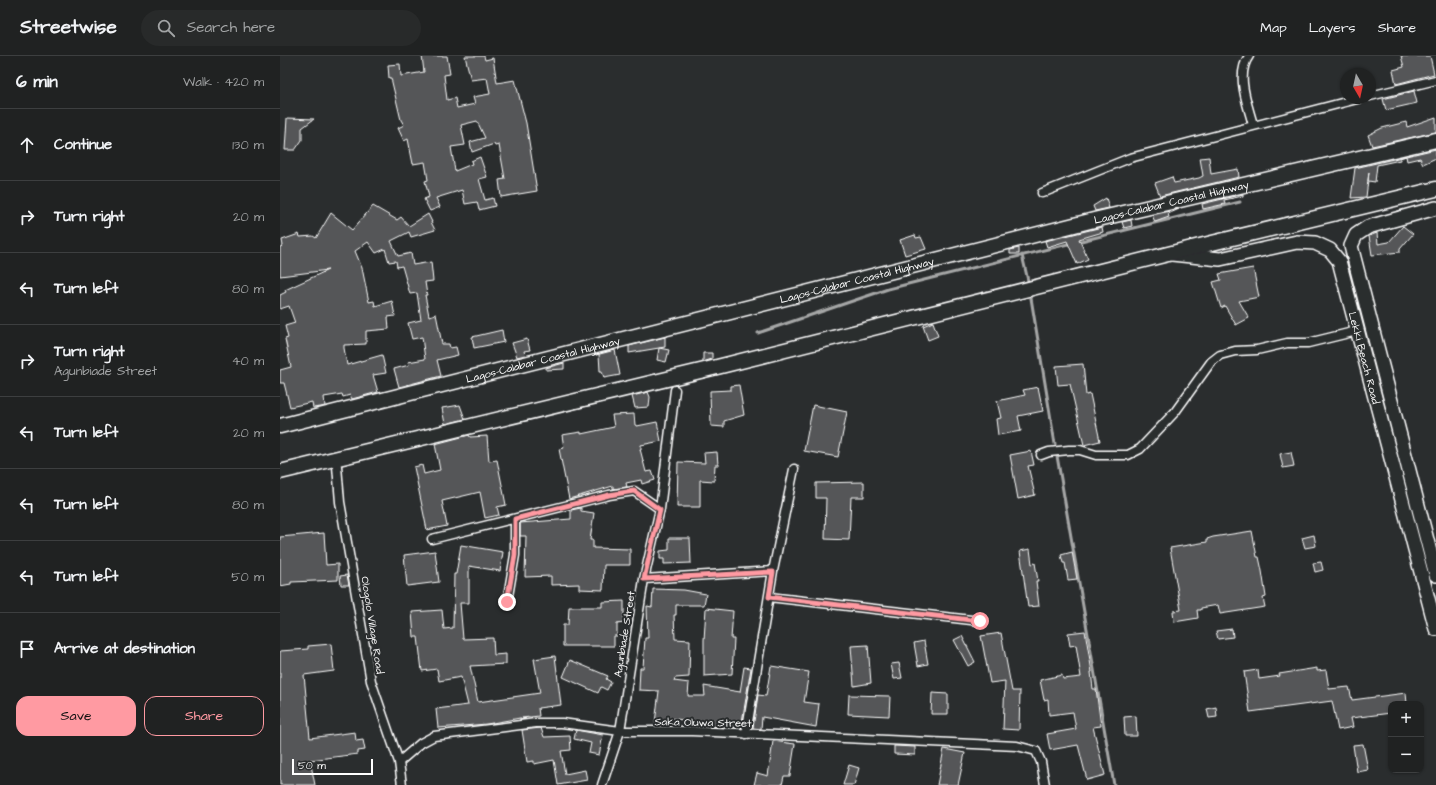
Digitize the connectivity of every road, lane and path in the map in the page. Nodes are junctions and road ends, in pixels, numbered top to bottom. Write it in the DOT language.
graph roads {
  1 [pos="1249,56"];
  2 [pos="1436,80"];
  3 [pos="1376,95"];
  4 [pos="1340,103"];
  5 [pos="1253,125"];
  6 [pos="1436,140"];
  7 [pos="1436,189"];
  8 [pos="1042,193"];
  9 [pos="1436,208"];
  10 [pos="1168,254"];
  11 [pos="1358,331"];
  12 [pos="676,390"];
  13 [pos="280,426"];
  14 [pos="1040,455"];
  15 [pos="337,466"];
  16 [pos="794,469"];
  17 [pos="280,472"];
  18 [pos="660,510"];
  19 [pos="515,519"];
  20 [pos="432,539"];
  21 [pos="773,572"];
  22 [pos="1436,575"];
  23 [pos="644,579"];
  24 [pos="769,597"];
  25 [pos="507,602"];
  26 [pos="980,621"];
  27 [pos="1436,629"];
  28 [pos="620,731"];
  29 [pos="746,734"];
  30 [pos="399,762"];
  31 [pos="402,785"];
  32 [pos="602,785"];
  33 [pos="1045,785"];
  1 -- 5 [label="street"];
  2 -- 3 [label="street"];
  4 -- 5 [label="street"];
  5 -- 8 [label="street"];
  6 -- 13 [label="highway, Lagos-Calabar Coastal Highway"];
  7 -- 10 [label="highway"];
  9 -- 22 [label="main road, Lekki Beach Road"];
  10 -- 11 [label="main road, Lekki Beach Road"];
  10 -- 17 [label="highway"];
  11 -- 14 [label="street"];
  11 -- 27 [label="main road, Lekki Beach Road"];
  12 -- 18 [label="street, Agunbiade Street"];
  15 -- 30 [label="street, Ologolo Village Road"];
  16 -- 21 [label="street"];
  18 -- 19 [label="street"];
  18 -- 23 [label="street, Agunbiade Street"];
  19 -- 20 [label="street"];
  19 -- 25 [label="street"];
  21 -- 23 [label="street"];
  21 -- 24 [label="street"];
  23 -- 28 [label="street, Agunbiade Street"];
  24 -- 26 [label="street"];
  24 -- 29 [label="street"];
  28 -- 29 [label="street, Saka Oluwa Street"];
  28 -- 30 [label="street, Saka Oluwa Street"];
  28 -- 32 [label="street, Agunbiade Street"];
  29 -- 33 [label="street, Saka Oluwa Street"];
  30 -- 31 [label="street, Ologolo Village Road"];
}
